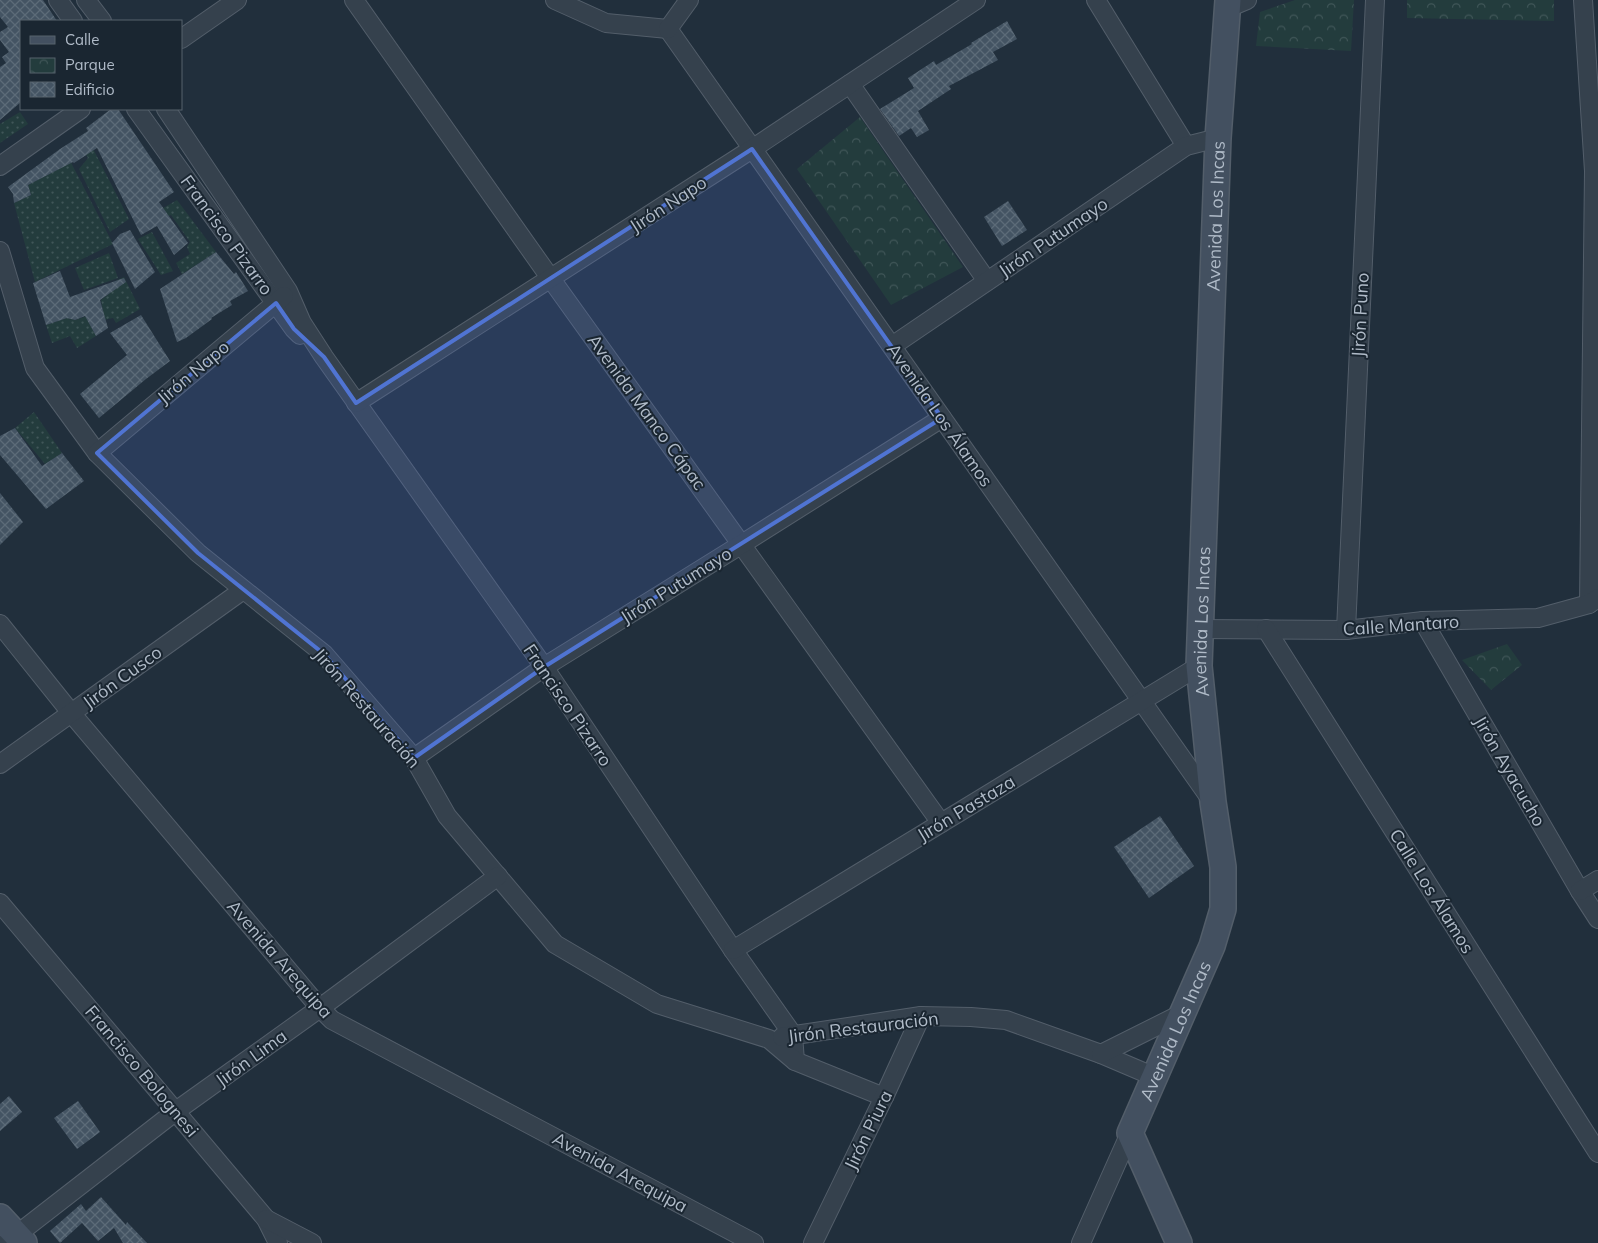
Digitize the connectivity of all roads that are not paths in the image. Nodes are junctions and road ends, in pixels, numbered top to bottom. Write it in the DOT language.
graph roads {
  1 [pos="58,0"];
  2 [pos="86,0"];
  3 [pos="237,0"];
  4 [pos="354,0"];
  5 [pos="555,0"];
  6 [pos="689,0"];
  7 [pos="976,0"];
  8 [pos="1096,0"];
  9 [pos="1374,0"];
  10 [pos="1582,0"];
  11 [pos="1234,3"];
  12 [pos="72,20"];
  13 [pos="101,20"];
  14 [pos="668,29"];
  15 [pos="182,38"];
  16 [pos="850,84"];
  17 [pos="80,110"];
  18 [pos="137,110"];
  19 [pos="167,110"];
  20 [pos="1218,138"];
  21 [pos="1186,146"];
  22 [pos="752,149"];
  23 [pos="0,166"];
  24 [pos="0,251"];
  25 [pos="551,279"];
  26 [pos="987,281"];
  27 [pos="282,297"];
  28 [pos="892,346"];
  29 [pos="356,403"];
  30 [pos="942,418"];
  31 [pos="97,453"];
  32 [pos="742,544"];
  33 [pos="243,590"];
  34 [pos="1594,601"];
  35 [pos="1423,621"];
  36 [pos="0,624"];
  37 [pos="1200,629"];
  38 [pos="1266,629"];
  39 [pos="1346,630"];
  40 [pos="1199,666"];
  41 [pos="544,667"];
  42 [pos="1141,701"];
  43 [pos="72,714"];
  44 [pos="414,758"];
  45 [pos="0,764"];
  46 [pos="1213,802"];
  47 [pos="942,823"];
  48 [pos="498,876"];
  49 [pos="1598,880"];
  50 [pos="1580,891"];
  51 [pos="0,903"];
  52 [pos="1598,919"];
  53 [pos="733,950"];
  54 [pos="320,1008"];
  55 [pos="1183,1013"];
  56 [pos="921,1016"];
  57 [pos="793,1035"];
  58 [pos="769,1040"];
  59 [pos="1101,1054"];
  60 [pos="795,1061"];
  61 [pos="1155,1078"];
  62 [pos="884,1097"];
  63 [pos="176,1111"];
  64 [pos="1130,1133"];
  65 [pos="1598,1153"];
  66 [pos="266,1219"];
  67 [pos="11,1234"];
  68 [pos="288,1237"];
  69 [pos="278,1243"];
  70 [pos="312,1243"];
  71 [pos="754,1243"];
  72 [pos="813,1243"];
  73 [pos="1081,1243"];
  74 [pos="1179,1243"];
  1 -- 12 [label="street"];
  2 -- 13 [label="street"];
  3 -- 15 [label="street"];
  4 -- 25 [label="street, Avenida Manco Cápac"];
  5 -- 14 [label="street"];
  6 -- 14 [label="street"];
  7 -- 16 [label="street, Jirón Napo"];
  8 -- 21 [label="street"];
  9 -- 39 [label="street, Jirón Puno"];
  10 -- 34 [label="street"];
  11 -- 20 [label="street, Avenida Los Incas"];
  14 -- 22 [label="street, Avenida Los Álamos"];
  16 -- 22 [label="street, Jirón Napo"];
  16 -- 26 [label="street"];
  17 -- 23 [label="street"];
  18 -- 27 [label="street, Francisco Pizarro"];
  19 -- 27 [label="street, Francisco Pizarro"];
  20 -- 21 [label="street, Jirón Putumayo"];
  20 -- 37 [label="street, Avenida Los Incas"];
  21 -- 26 [label="street, Jirón Putumayo"];
  22 -- 25 [label="street, Jirón Napo"];
  22 -- 28 [label="street, Avenida Los Álamos"];
  24 -- 31 [label="street, Jirón Restauración"];
  25 -- 29 [label="street, Jirón Napo"];
  25 -- 32 [label="street, Avenida Manco Cápac"];
  26 -- 28 [label="street, Jirón Putumayo"];
  27 -- 29 [label="street, Francisco Pizarro"];
  27 -- 31 [label="street, Jirón Napo"];
  28 -- 30 [label="street, Avenida Los Álamos"];
  29 -- 41 [label="street, Francisco Pizarro"];
  30 -- 32 [label="street, Jirón Putumayo"];
  30 -- 42 [label="street, Avenida Los Álamos"];
  31 -- 33 [label="street, Jirón Restauración"];
  32 -- 41 [label="street, Jirón Putumayo"];
  32 -- 47 [label="street, Avenida Manco Cápac"];
  33 -- 43 [label="street, Jirón Cusco"];
  33 -- 44 [label="street, Jirón Restauración"];
  34 -- 35 [label="street, Calle Mantaro"];
  35 -- 39 [label="street, Calle Mantaro"];
  35 -- 50 [label="street, Jirón Ayacucho"];
  36 -- 43 [label="street, Avenida Arequipa"];
  37 -- 38 [label="street, Calle Mantaro"];
  37 -- 40 [label="street, Avenida Los Incas"];
  38 -- 39 [label="street, Calle Mantaro"];
  38 -- 65 [label="street, Calle Los Álamos"];
  40 -- 42 [label="street, Jirón Pastaza"];
  40 -- 46 [label="street, Avenida Los Incas"];
  41 -- 44 [label="street, Jirón Putumayo"];
  41 -- 53 [label="street, Francisco Pizarro"];
  42 -- 46 [label="street, Avenida Los Álamos"];
  42 -- 47 [label="street, Jirón Pastaza"];
  43 -- 45 [label="street, Jirón Cusco"];
  43 -- 54 [label="street, Avenida Arequipa"];
  44 -- 48 [label="street, Jirón Restauración"];
  46 -- 55 [label="street, Avenida Los Incas"];
  47 -- 53 [label="street, Jirón Pastaza"];
  48 -- 54 [label="street, Jirón Lima"];
  48 -- 58 [label="street, Jirón Restauración"];
  49 -- 50 [label="street"];
  50 -- 52 [label="street, Jirón Ayacucho"];
  51 -- 63 [label="street, Francisco Bolognesi"];
  53 -- 57 [label="street, Francisco Pizarro"];
  54 -- 63 [label="street, Jirón Lima"];
  54 -- 71 [label="street, Avenida Arequipa"];
  55 -- 59 [label="street"];
  55 -- 61 [label="street, Avenida Los Incas"];
  56 -- 57 [label="street, Jirón Restauración"];
  56 -- 59 [label="street, Jirón Restauración"];
  56 -- 62 [label="street, Jirón Piura"];
  57 -- 58 [label="street, Jirón Restauración"];
  57 -- 60 [label="street"];
  58 -- 60 [label="street, Jirón Restauración"];
  59 -- 61 [label="street, Jirón Restauración"];
  60 -- 62 [label="street, Jirón Restauración"];
  61 -- 64 [label="street, Avenida Los Incas"];
  62 -- 72 [label="street, Jirón Piura"];
  63 -- 66 [label="street, Francisco Bolognesi"];
  63 -- 67 [label="street, Jirón Lima"];
  64 -- 73 [label="street, Avenida Los Incas"];
  64 -- 74 [label="street"];
  66 -- 68 [label="street"];
  66 -- 69 [label="street, Francisco Bolognesi"];
  68 -- 70 [label="street"];
}
